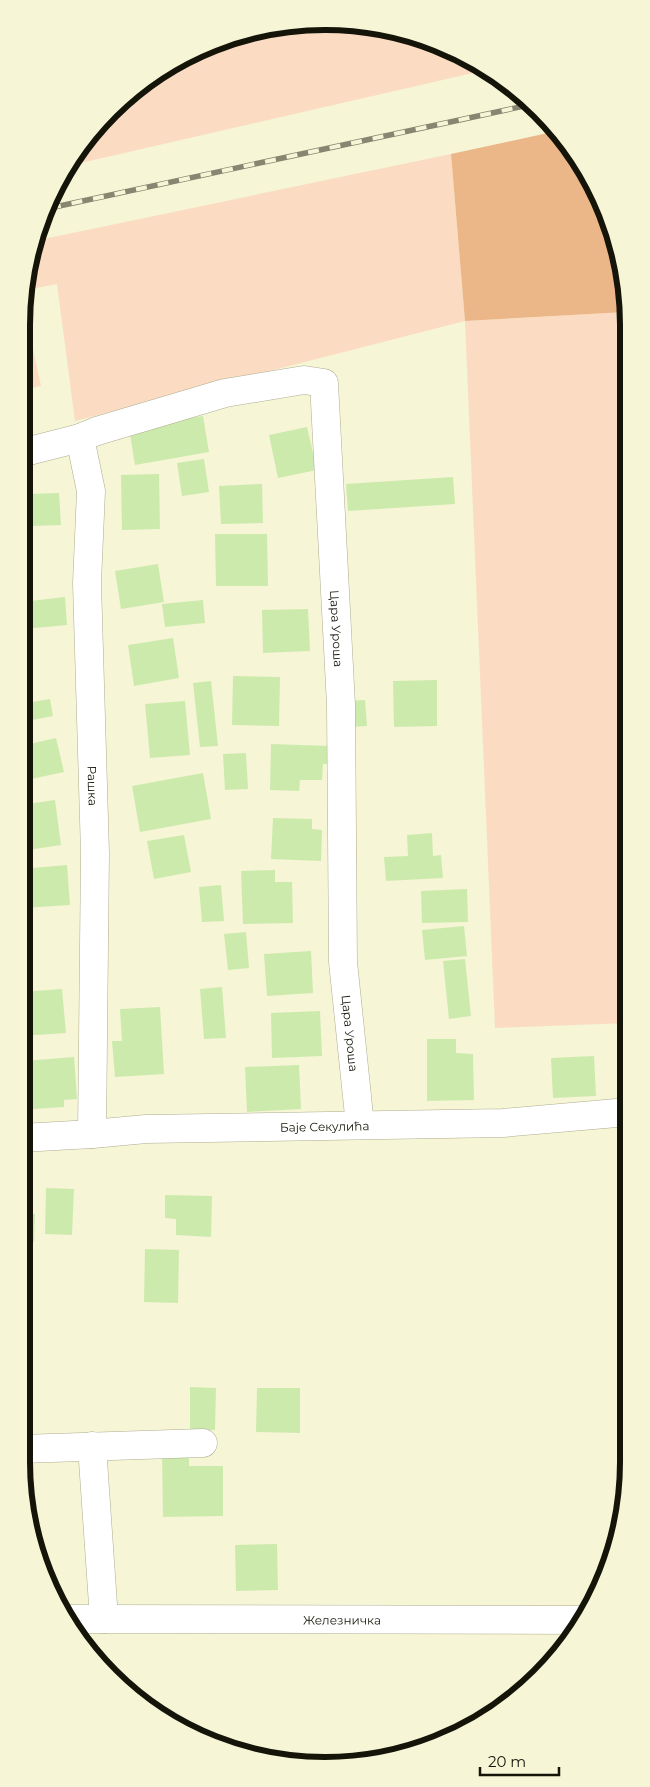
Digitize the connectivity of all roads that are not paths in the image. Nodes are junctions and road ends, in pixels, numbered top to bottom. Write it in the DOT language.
graph roads {
  1 [pos="80,438"];
  2 [pos="30,451"];
  3 [pos="620,1113"];
  4 [pos="360,1125"];
  5 [pos="92,1134"];
  6 [pos="30,1137"];
  7 [pos="203,1443"];
  8 [pos="92,1446"];
  9 [pos="30,1449"];
  10 [pos="76,1619"];
  11 [pos="104,1619"];
  12 [pos="574,1620"];
  1 -- 2 [label="street"];
  1 -- 4 [label="street, Цара Уроша"];
  1 -- 5 [label="street, Рашка"];
  3 -- 4 [label="street, Баје Секулића"];
  4 -- 5 [label="street, Баје Секулића"];
  5 -- 6 [label="street, Баје Секулића"];
  7 -- 8 [label="street"];
  8 -- 9 [label="street"];
  8 -- 11 [label="street"];
  10 -- 11 [label="street, Железничка"];
  11 -- 12 [label="street, Железничка"];
}
